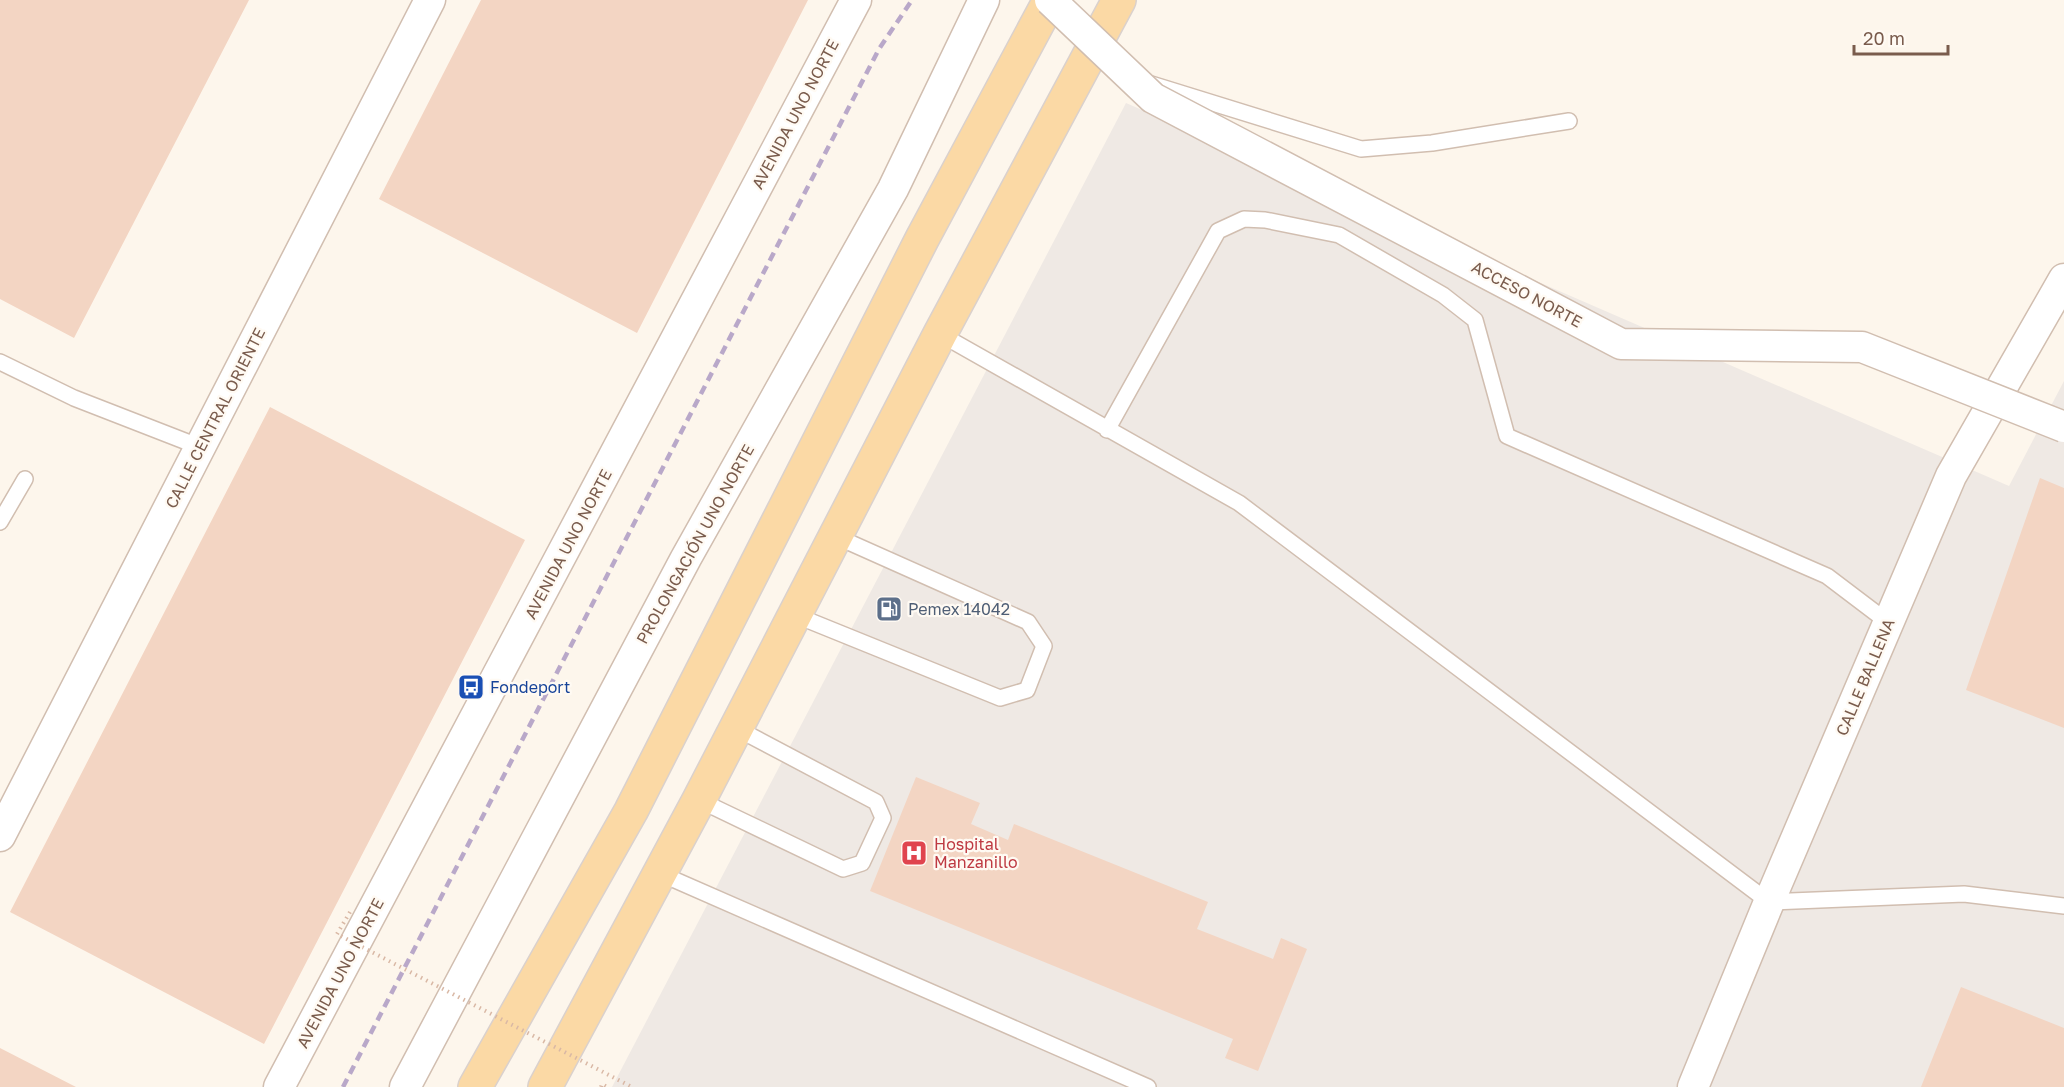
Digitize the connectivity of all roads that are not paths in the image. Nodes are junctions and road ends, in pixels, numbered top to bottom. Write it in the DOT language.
graph roads {
  1 [pos="430,0"];
  2 [pos="856,0"];
  3 [pos="984,0"];
  4 [pos="1050,0"];
  5 [pos="1119,0"];
  6 [pos="1085,63"];
  7 [pos="1569,121"];
  8 [pos="2064,279"];
  9 [pos="940,334"];
  10 [pos="0,362"];
  11 [pos="2064,427"];
  12 [pos="1107,430"];
  13 [pos="200,447"];
  14 [pos="26,479"];
  15 [pos="0,522"];
  16 [pos="835,536"];
  17 [pos="795,615"];
  18 [pos="1889,623"];
  19 [pos="736,728"];
  20 [pos="699,800"];
  21 [pos="0,836"];
  22 [pos="659,873"];
  23 [pos="1769,902"];
  24 [pos="2064,906"];
  25 [pos="552,1085"];
  26 [pos="279,1087"];
  27 [pos="405,1087"];
  28 [pos="475,1087"];
  29 [pos="1148,1087"];
  30 [pos="1693,1087"];
  1 -- 13 [label="street, CALLE CENTRAL ORIENTE"];
  2 -- 26 [label="street, AVENIDA UNO NORTE"];
  3 -- 27 [label="street, PROLONGACIÓN UNO NORTE"];
  4 -- 11 [label="street, ACCESO NORTE, bridge"];
  4 -- 28 [label="main road"];
  5 -- 6 [label="main road"];
  6 -- 7 [label="lane"];
  6 -- 9 [label="main road"];
  8 -- 18 [label="street, CALLE BALLENA"];
  9 -- 12 [label="lane"];
  9 -- 16 [label="main road"];
  10 -- 13 [label="lane"];
  12 -- 18 [label="lane"];
  12 -- 23 [label="lane"];
  13 -- 21 [label="street, CALLE CENTRAL ORIENTE"];
  14 -- 15 [label="lane"];
  16 -- 17 [label="main road"];
  16 -- 17 [label="lane"];
  17 -- 19 [label="main road"];
  18 -- 23 [label="street, CALLE BALLENA"];
  19 -- 20 [label="main road"];
  19 -- 20 [label="lane"];
  20 -- 22 [label="main road"];
  22 -- 25 [label="main road"];
  22 -- 29 [label="lane"];
  23 -- 24 [label="lane"];
  23 -- 30 [label="street, CALLE BALLENA"];
}
